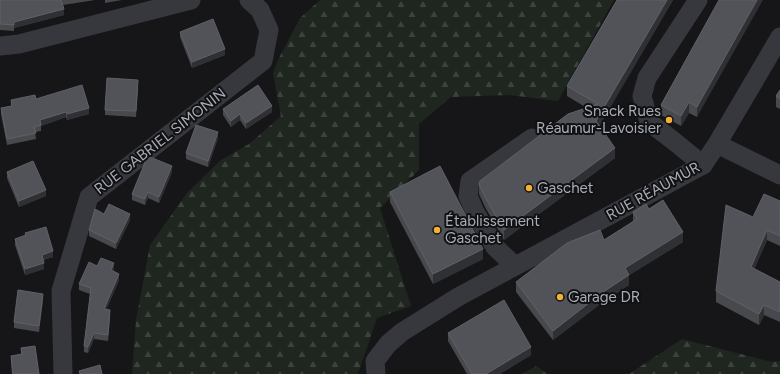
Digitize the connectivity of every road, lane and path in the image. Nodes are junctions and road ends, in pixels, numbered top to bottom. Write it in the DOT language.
graph roads {
  1 [pos="191,0"];
  2 [pos="249,0"];
  3 [pos="698,0"];
  4 [pos="780,37"];
  5 [pos="0,46"];
  6 [pos="532,138"];
  7 [pos="717,144"];
  8 [pos="703,166"];
  9 [pos="780,175"];
  10 [pos="515,266"];
  11 [pos="63,374"];
  12 [pos="376,374"];
  1 -- 5 [label="street"];
  2 -- 11 [label="street, RUE GABRIEL SIMONIN"];
  3 -- 8 [label="street"];
  4 -- 7 [label="street, RUE RÉAUMUR"];
  6 -- 10 [label="street"];
  7 -- 8 [label="street, RUE RÉAUMUR"];
  7 -- 9 [label="street"];
  8 -- 10 [label="street, RUE RÉAUMUR"];
  10 -- 12 [label="street, RUE RÉAUMUR"];
}
